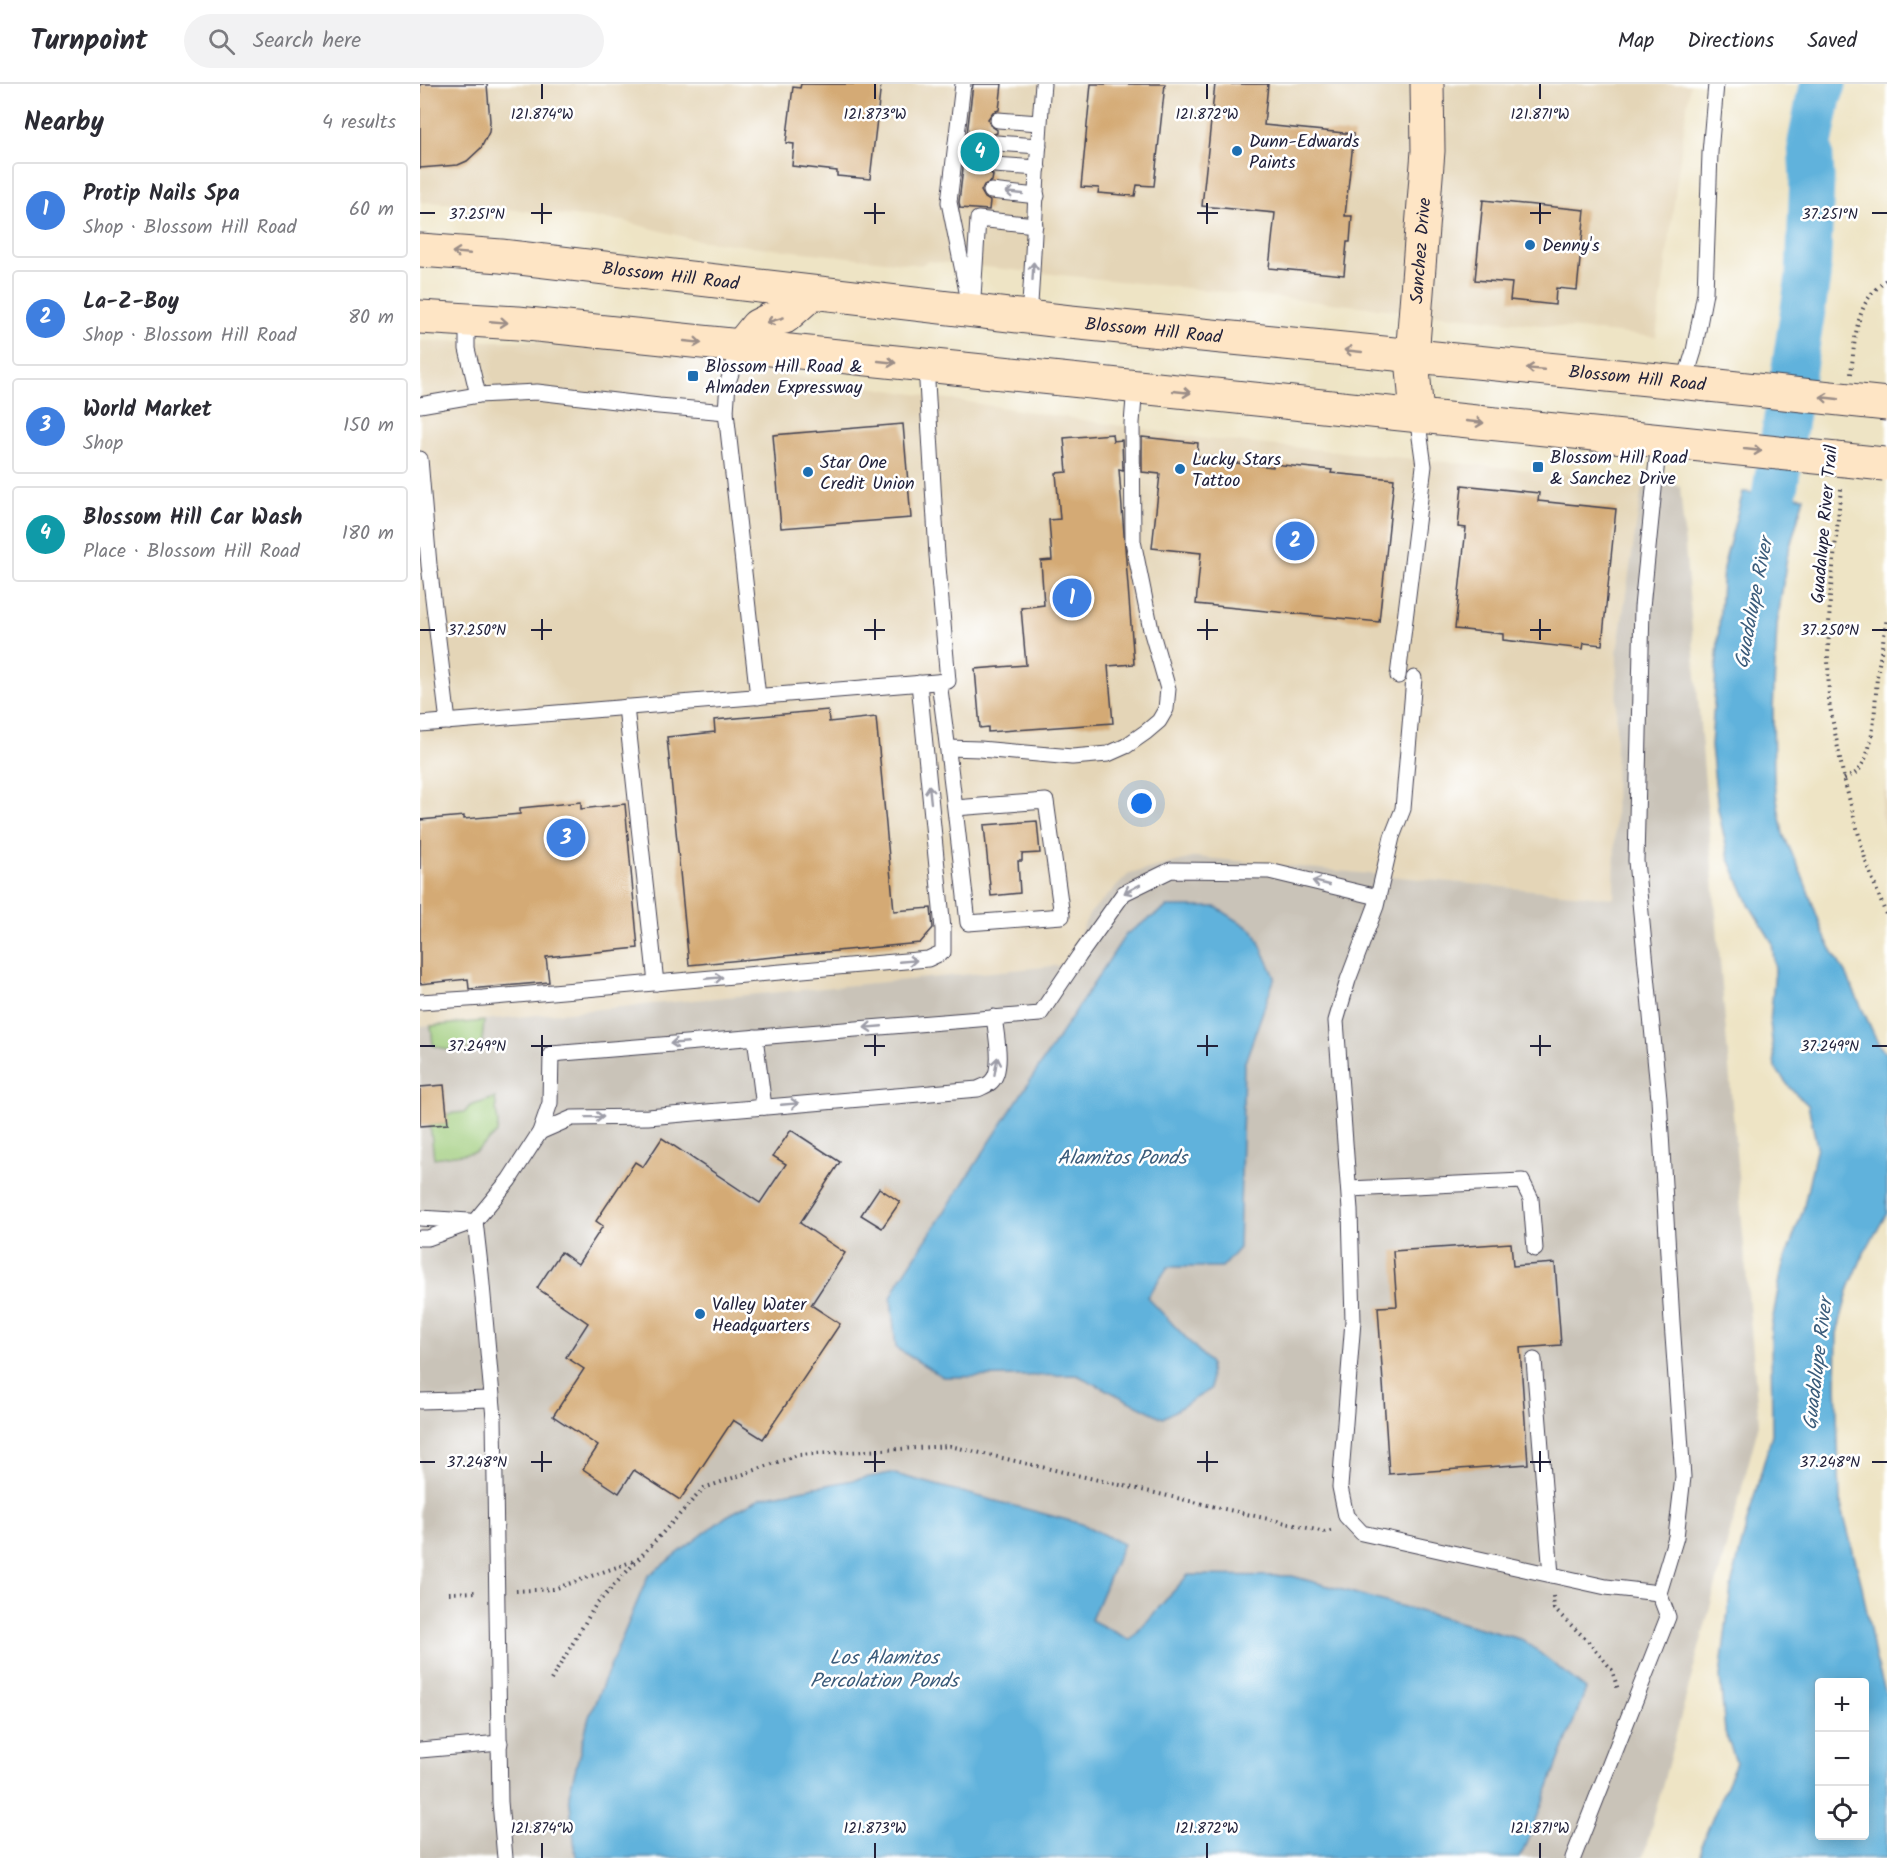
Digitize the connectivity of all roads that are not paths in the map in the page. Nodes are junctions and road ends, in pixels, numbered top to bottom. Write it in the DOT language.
graph roads {
  1 [pos="963,84"];
  2 [pos="1043,84"];
  3 [pos="1427,84"];
  4 [pos="1716,84"];
  5 [pos="998,120"];
  6 [pos="1039,123"];
  7 [pos="996,143"];
  8 [pos="1039,146"];
  9 [pos="994,165"];
  10 [pos="1038,168"];
  11 [pos="991,191"];
  12 [pos="1037,196"];
  13 [pos="952,215"];
  14 [pos="978,219"];
  15 [pos="1035,225"];
  16 [pos="420,250"];
  17 [pos="812,293"];
  18 [pos="971,311"];
  19 [pos="420,317"];
  20 [pos="1029,317"];
  21 [pos="467,320"];
  22 [pos="740,347"];
  23 [pos="1412,357"];
  24 [pos="926,365"];
  25 [pos="1697,384"];
  26 [pos="1136,387"];
  27 [pos="478,395"];
  28 [pos="1887,404"];
  29 [pos="420,405"];
  30 [pos="726,412"];
  31 [pos="1417,416"];
  32 [pos="1659,440"];
  33 [pos="420,459"];
  34 [pos="1886,464"];
  35 [pos="424,566"];
  36 [pos="939,682"];
  37 [pos="919,683"];
  38 [pos="758,698"];
  39 [pos="626,707"];
  40 [pos="448,722"];
  41 [pos="420,724"];
  42 [pos="948,748"];
  43 [pos="956,808"];
  44 [pos="1378,897"];
  45 [pos="656,983"];
  46 [pos="420,1002"];
  47 [pos="994,1017"];
  48 [pos="755,1037"];
  49 [pos="550,1103"];
  50 [pos="764,1107"];
  51 [pos="572,1118"];
  52 [pos="540,1132"];
  53 [pos="1349,1189"];
  54 [pos="420,1218"];
  55 [pos="475,1221"];
  56 [pos="420,1239"];
  57 [pos="1535,1249"];
  58 [pos="1534,1360"];
  59 [pos="492,1399"];
  60 [pos="420,1401"];
  61 [pos="1551,1575"];
  62 [pos="1659,1593"];
  63 [pos="500,1743"];
  64 [pos="420,1750"];
  65 [pos="505,1858"];
  66 [pos="1573,1858"];
  1 -- 13 [label="lane"];
  2 -- 6 [label="lane"];
  3 -- 23 [label="main road, Sanchez Drive"];
  4 -- 25 [label="lane"];
  5 -- 6 [label="lane"];
  6 -- 8 [label="lane"];
  7 -- 8 [label="lane"];
  8 -- 10 [label="lane"];
  9 -- 10 [label="lane"];
  10 -- 12 [label="lane"];
  12 -- 11 [label="lane, one-way"];
  12 -- 15 [label="lane"];
  13 -- 14 [label="lane"];
  13 -- 18 [label="lane"];
  14 -- 15 [label="lane"];
  14 -- 18 [label="lane"];
  20 -- 15 [label="lane, one-way"];
  17 -- 16 [label="main road, Blossom Hill Road, one-way"];
  17 -- 18 [label="main road, Blossom Hill Road"];
  17 -- 22 [label="main road, one-way"];
  18 -- 20 [label="main road, Blossom Hill Road"];
  19 -- 21 [label="main road"];
  23 -- 20 [label="main road, Blossom Hill Road, one-way"];
  21 -- 22 [label="main road, one-way"];
  21 -- 27 [label="lane"];
  22 -- 24 [label="main road, one-way"];
  22 -- 30 [label="lane"];
  25 -- 23 [label="main road, Blossom Hill Road, one-way"];
  23 -- 31 [label="main road, Sanchez Drive"];
  24 -- 26 [label="main road"];
  24 -- 36 [label="lane"];
  28 -- 25 [label="main road, Blossom Hill Road, one-way, bridge"];
  26 -- 31 [label="main road, one-way"];
  26 -- 42 [label="lane"];
  27 -- 29 [label="lane"];
  27 -- 30 [label="lane"];
  30 -- 38 [label="lane"];
  31 -- 32 [label="main road, one-way"];
  31 -- 44 [label="lane"];
  32 -- 34 [label="main road, one-way, bridge"];
  32 -- 62 [label="lane"];
  33 -- 35 [label="lane"];
  35 -- 40 [label="lane"];
  36 -- 37 [label="lane"];
  36 -- 42 [label="lane"];
  37 -- 38 [label="lane"];
  45 -- 37 [label="lane, one-way"];
  38 -- 39 [label="lane"];
  39 -- 40 [label="lane"];
  39 -- 45 [label="lane"];
  40 -- 41 [label="lane"];
  42 -- 43 [label="lane"];
  43 -- 43 [label="lane"];
  44 -- 47 [label="lane, one-way"];
  44 -- 53 [label="lane"];
  45 -- 46 [label="lane"];
  47 -- 48 [label="lane, one-way"];
  50 -- 47 [label="lane, one-way"];
  48 -- 49 [label="lane, one-way"];
  48 -- 50 [label="lane"];
  49 -- 51 [label="lane"];
  49 -- 52 [label="lane"];
  51 -- 50 [label="lane, one-way"];
  51 -- 52 [label="lane"];
  52 -- 55 [label="lane"];
  53 -- 57 [label="lane"];
  53 -- 61 [label="lane"];
  54 -- 55 [label="lane"];
  55 -- 56 [label="lane"];
  55 -- 59 [label="lane"];
  58 -- 61 [label="lane"];
  59 -- 60 [label="lane"];
  59 -- 63 [label="lane"];
  61 -- 62 [label="lane"];
  62 -- 66 [label="lane"];
  63 -- 64 [label="lane"];
  63 -- 65 [label="lane"];
}
